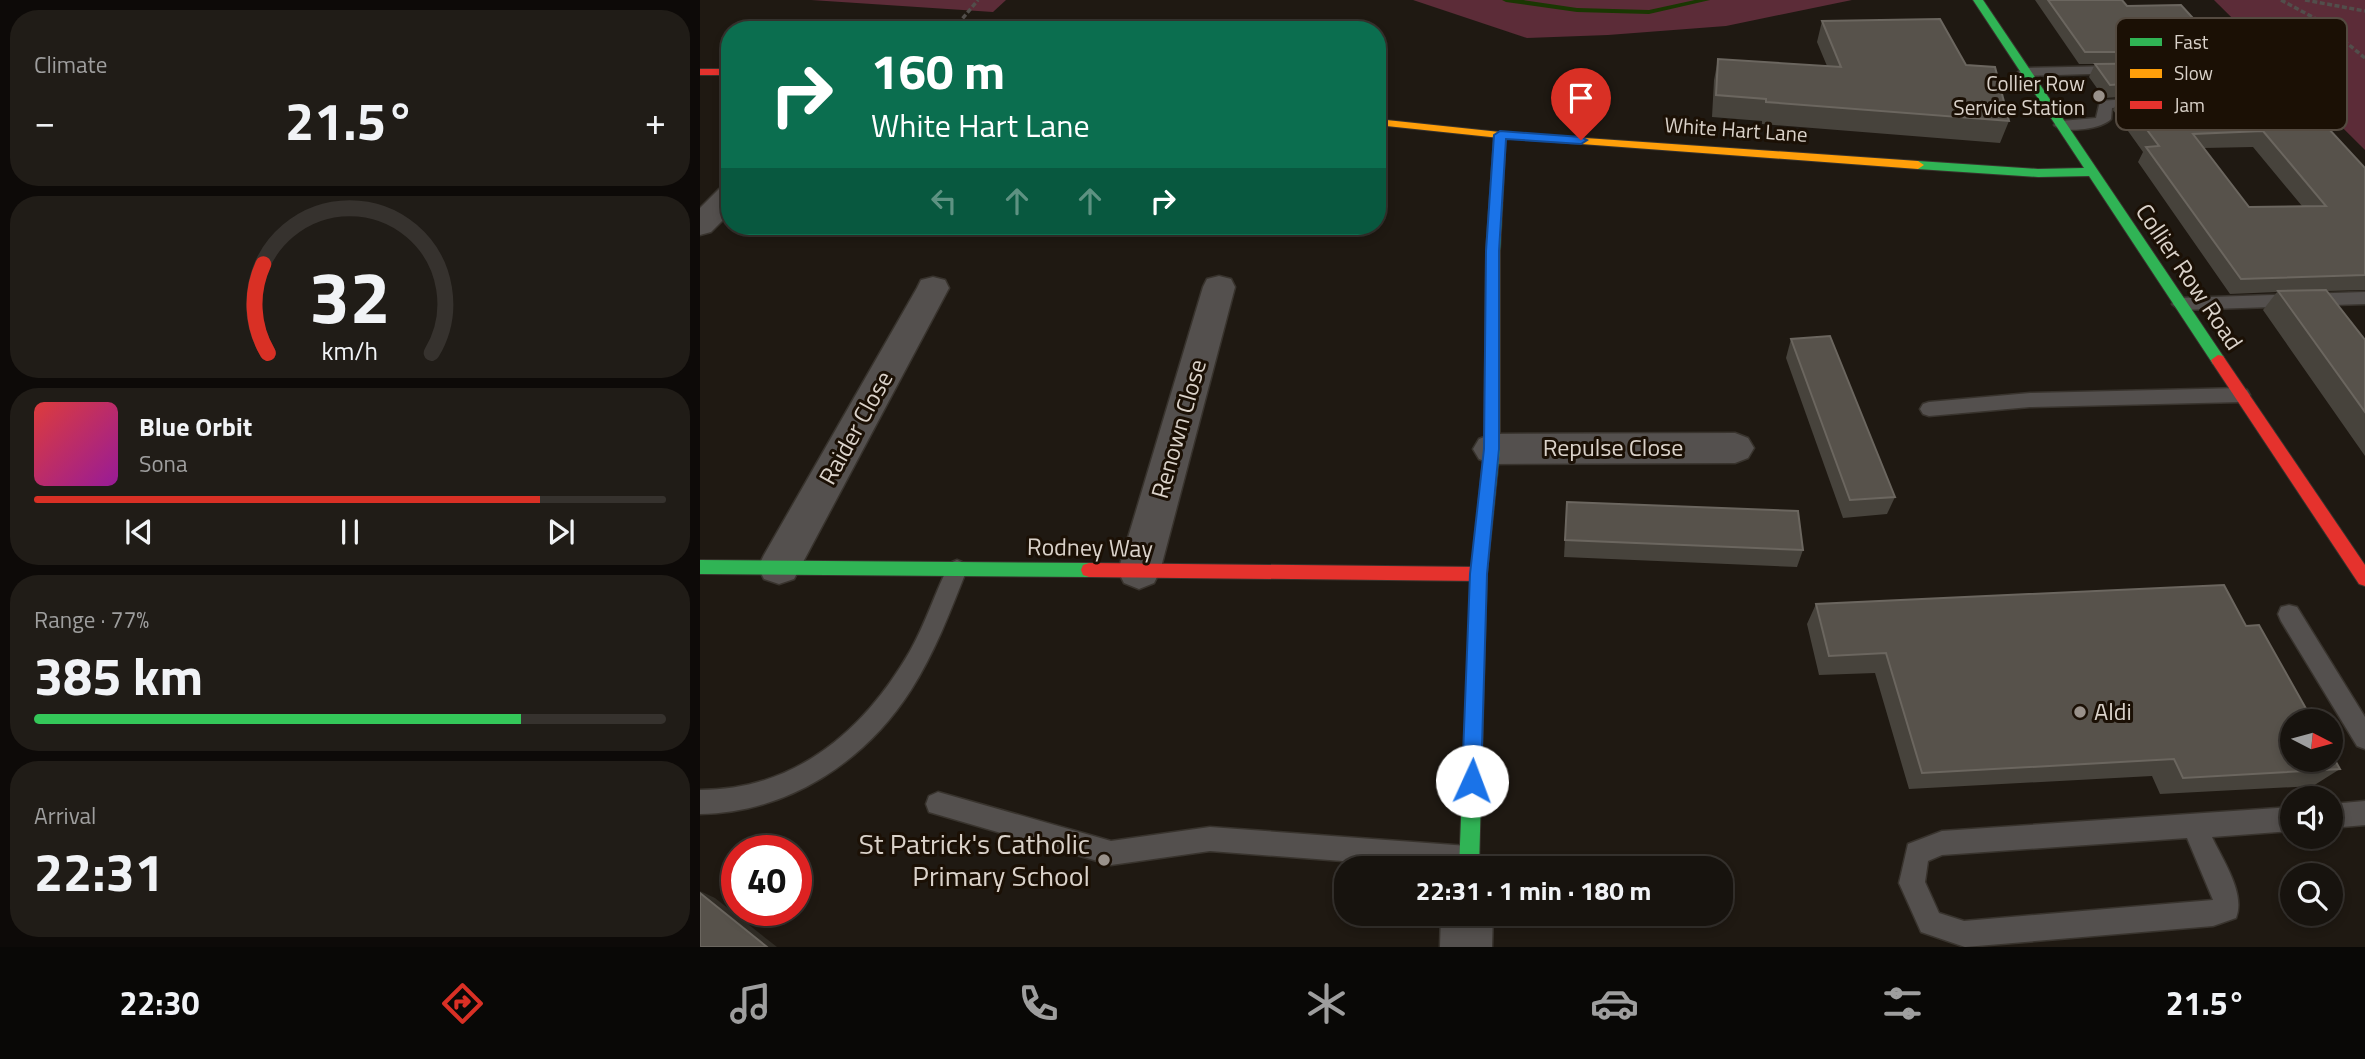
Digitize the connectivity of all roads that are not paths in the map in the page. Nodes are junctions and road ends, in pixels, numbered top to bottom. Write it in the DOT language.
graph roads {
  1 [pos="1978,0"];
  2 [pos="2116,70"];
  3 [pos="700,72"];
  4 [pos="721,72"];
  5 [pos="2025,72"];
  6 [pos="2116,104"];
  7 [pos="1386,123"];
  8 [pos="2060,125"];
  9 [pos="2291,130"];
  10 [pos="2275,133"];
  11 [pos="1500,135"];
  12 [pos="2091,172"];
  13 [pos="721,205"];
  14 [pos="700,225"];
  15 [pos="1219,287"];
  16 [pos="933,288"];
  17 [pos="2365,298"];
  18 [pos="2180,304"];
  19 [pos="2241,395"];
  20 [pos="1929,409"];
  21 [pos="1735,448"];
  22 [pos="1492,449"];
  23 [pos="2352,540"];
  24 [pos="700,567"];
  25 [pos="779,567"];
  26 [pos="957,569"];
  27 [pos="1139,571"];
  28 [pos="1479,574"];
  29 [pos="2365,579"];
  30 [pos="2289,614"];
  31 [pos="2365,738"];
  32 [pos="700,802"];
  33 [pos="938,804"];
  34 [pos="2365,813"];
  35 [pos="2343,815"];
  36 [pos="2280,820"];
  37 [pos="2194,826"];
  38 [pos="1393,856"];
  39 [pos="1469,856"];
  40 [pos="1467,926"];
  41 [pos="1466,947"];
  1 -- 5 [label="street, Collier Row Road"];
  2 -- 5 [label="lane"];
  3 -- 4 [label="street"];
  5 -- 8 [label="street, Collier Row Road"];
  6 -- 8 [label="lane"];
  7 -- 11 [label="street, White Hart Lane"];
  8 -- 12 [label="street, Collier Row Road"];
  9 -- 10 [label="lane"];
  11 -- 12 [label="street, White Hart Lane"];
  11 -- 22 [label="street"];
  12 -- 18 [label="street, Collier Row Road"];
  13 -- 14 [label="street"];
  15 -- 27 [label="street, Renown Close"];
  16 -- 25 [label="street, Raider Close"];
  17 -- 18 [label="lane"];
  18 -- 19 [label="street, Collier Row Road"];
  19 -- 20 [label="lane"];
  19 -- 23 [label="street, Collier Row Road"];
  21 -- 22 [label="street, Repulse Close"];
  22 -- 28 [label="street"];
  23 -- 29 [label="street, Collier Row Road"];
  24 -- 25 [label="street, Rodney Way"];
  25 -- 26 [label="street, Rodney Way"];
  26 -- 27 [label="street, Rodney Way"];
  26 -- 32 [label="lane"];
  27 -- 28 [label="street, Rodney Way"];
  28 -- 39 [label="street"];
  30 -- 31 [label="lane"];
  33 -- 38 [label="lane"];
  34 -- 35 [label="lane"];
  36 -- 37 [label="lane"];
  37 -- 37 [label="lane"];
  40 -- 41 [label="street"];
}
